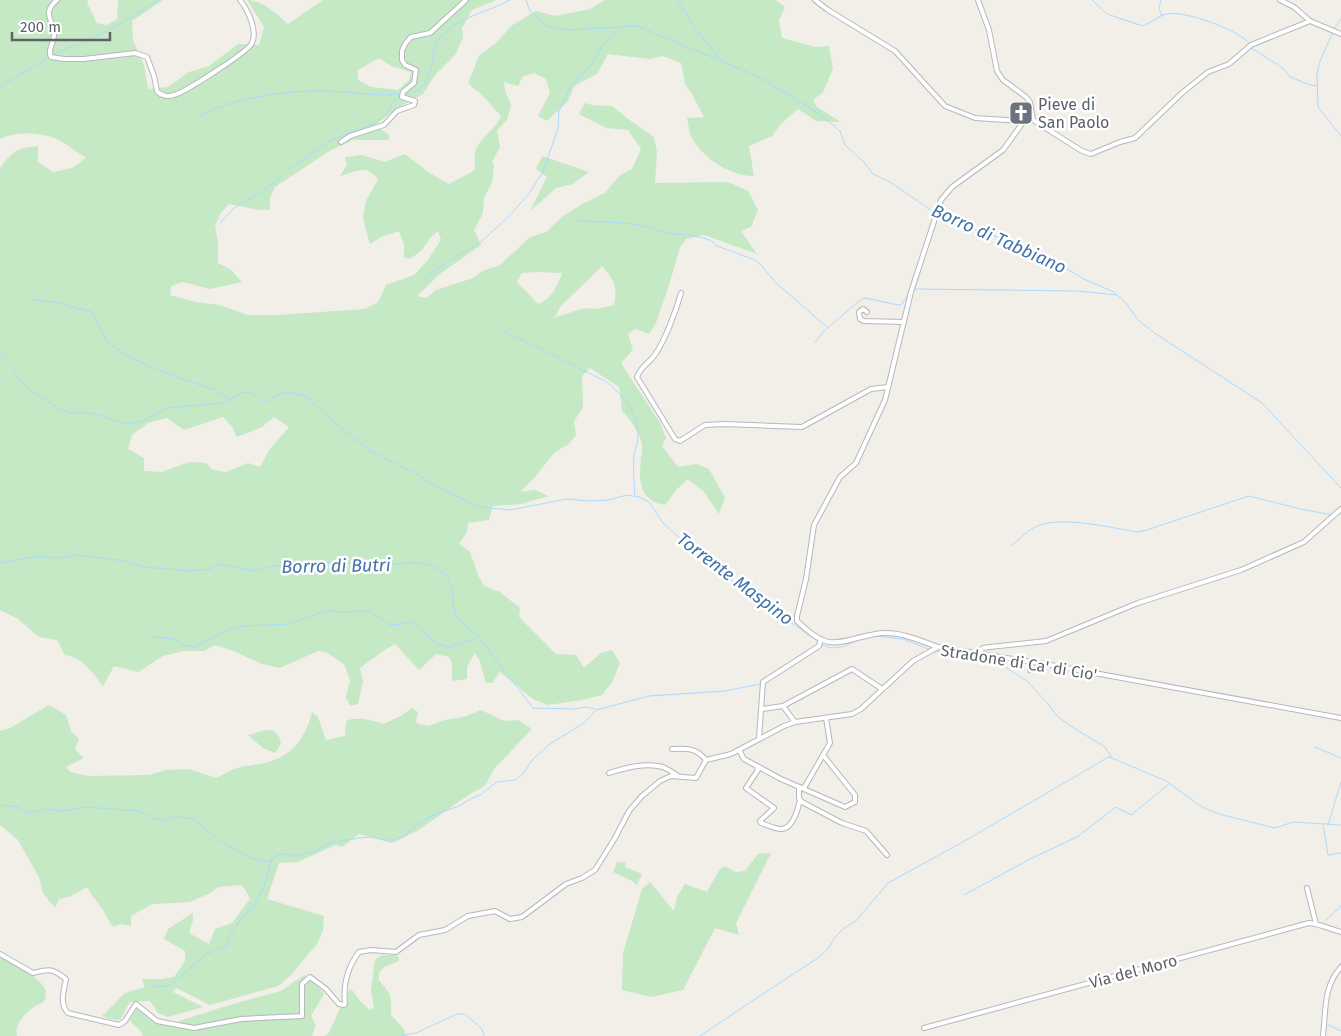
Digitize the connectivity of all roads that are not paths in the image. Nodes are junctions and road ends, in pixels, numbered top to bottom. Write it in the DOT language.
graph roads {
  1 [pos="57,0"];
  2 [pos="240,0"];
  3 [pos="466,0"];
  4 [pos="815,0"];
  5 [pos="978,0"];
  6 [pos="1280,0"];
  7 [pos="1310,21"];
  8 [pos="1341,34"];
  9 [pos="1032,120"];
  10 [pos="1024,121"];
  11 [pos="342,142"];
  12 [pos="681,293"];
  13 [pos="867,312"];
  14 [pos="904,322"];
  15 [pos="888,387"];
  16 [pos="1341,509"];
  17 [pos="821,639"];
  18 [pos="938,647"];
  19 [pos="978,652"];
  20 [pos="1031,661"];
  21 [pos="1030,670"];
  22 [pos="882,690"];
  23 [pos="783,706"];
  24 [pos="762,709"];
  25 [pos="826,718"];
  26 [pos="1341,718"];
  27 [pos="795,722"];
  28 [pos="759,738"];
  29 [pos="672,749"];
  30 [pos="739,750"];
  31 [pos="823,755"];
  32 [pos="706,760"];
  33 [pos="757,766"];
  34 [pos="609,773"];
  35 [pos="677,776"];
  36 [pos="799,787"];
  37 [pos="804,788"];
  38 [pos="800,800"];
  39 [pos="887,855"];
  40 [pos="1307,888"];
  41 [pos="1316,924"];
  42 [pos="1341,932"];
  43 [pos="0,954"];
  44 [pos="1341,967"];
  45 [pos="924,1028"];
  46 [pos="1323,1036"];
  1 -- 2 [label="street"];
  3 -- 11 [label="street"];
  4 -- 10 [label="street"];
  5 -- 9 [label="street"];
  6 -- 7 [label="street"];
  7 -- 8 [label="street"];
  7 -- 9 [label="street"];
  9 -- 10 [label="street"];
  10 -- 14 [label="street"];
  12 -- 15 [label="street"];
  13 -- 14 [label="street"];
  14 -- 15 [label="street"];
  15 -- 17 [label="street"];
  16 -- 19 [label="street"];
  17 -- 18 [label="street"];
  17 -- 24 [label="street"];
  18 -- 19 [label="street, Stradone di Ca' di Cio'"];
  18 -- 22 [label="street, Stradone di Ca' di Cio'"];
  19 -- 20 [label="street, Stradone di Ca' di Cio'"];
  20 -- 21 [label="street"];
  20 -- 26 [label="street, Stradone di Ca' di Cio'"];
  22 -- 23 [label="street"];
  22 -- 25 [label="street, Stradone di Ca' di Cio'"];
  23 -- 24 [label="street"];
  23 -- 27 [label="street"];
  24 -- 28 [label="street"];
  25 -- 27 [label="street, Stradone di Ca' di Cio'"];
  25 -- 31 [label="street"];
  27 -- 28 [label="street, Stradone di Ca' di Cio'"];
  28 -- 30 [label="street, Stradone di Ca' di Cio'"];
  29 -- 32 [label="street"];
  30 -- 32 [label="street, Stradone di Ca' di Cio'"];
  30 -- 33 [label="street"];
  31 -- 37 [label="street"];
  31 -- 37 [label="street"];
  32 -- 35 [label="street"];
  33 -- 36 [label="street"];
  33 -- 38 [label="street"];
  34 -- 35 [label="street"];
  35 -- 43 [label="street"];
  36 -- 37 [label="street"];
  36 -- 38 [label="street"];
  38 -- 39 [label="street"];
  40 -- 41 [label="street"];
  41 -- 42 [label="street, Via del Moro"];
  41 -- 45 [label="street, Via del Moro"];
  44 -- 46 [label="street"];
}
